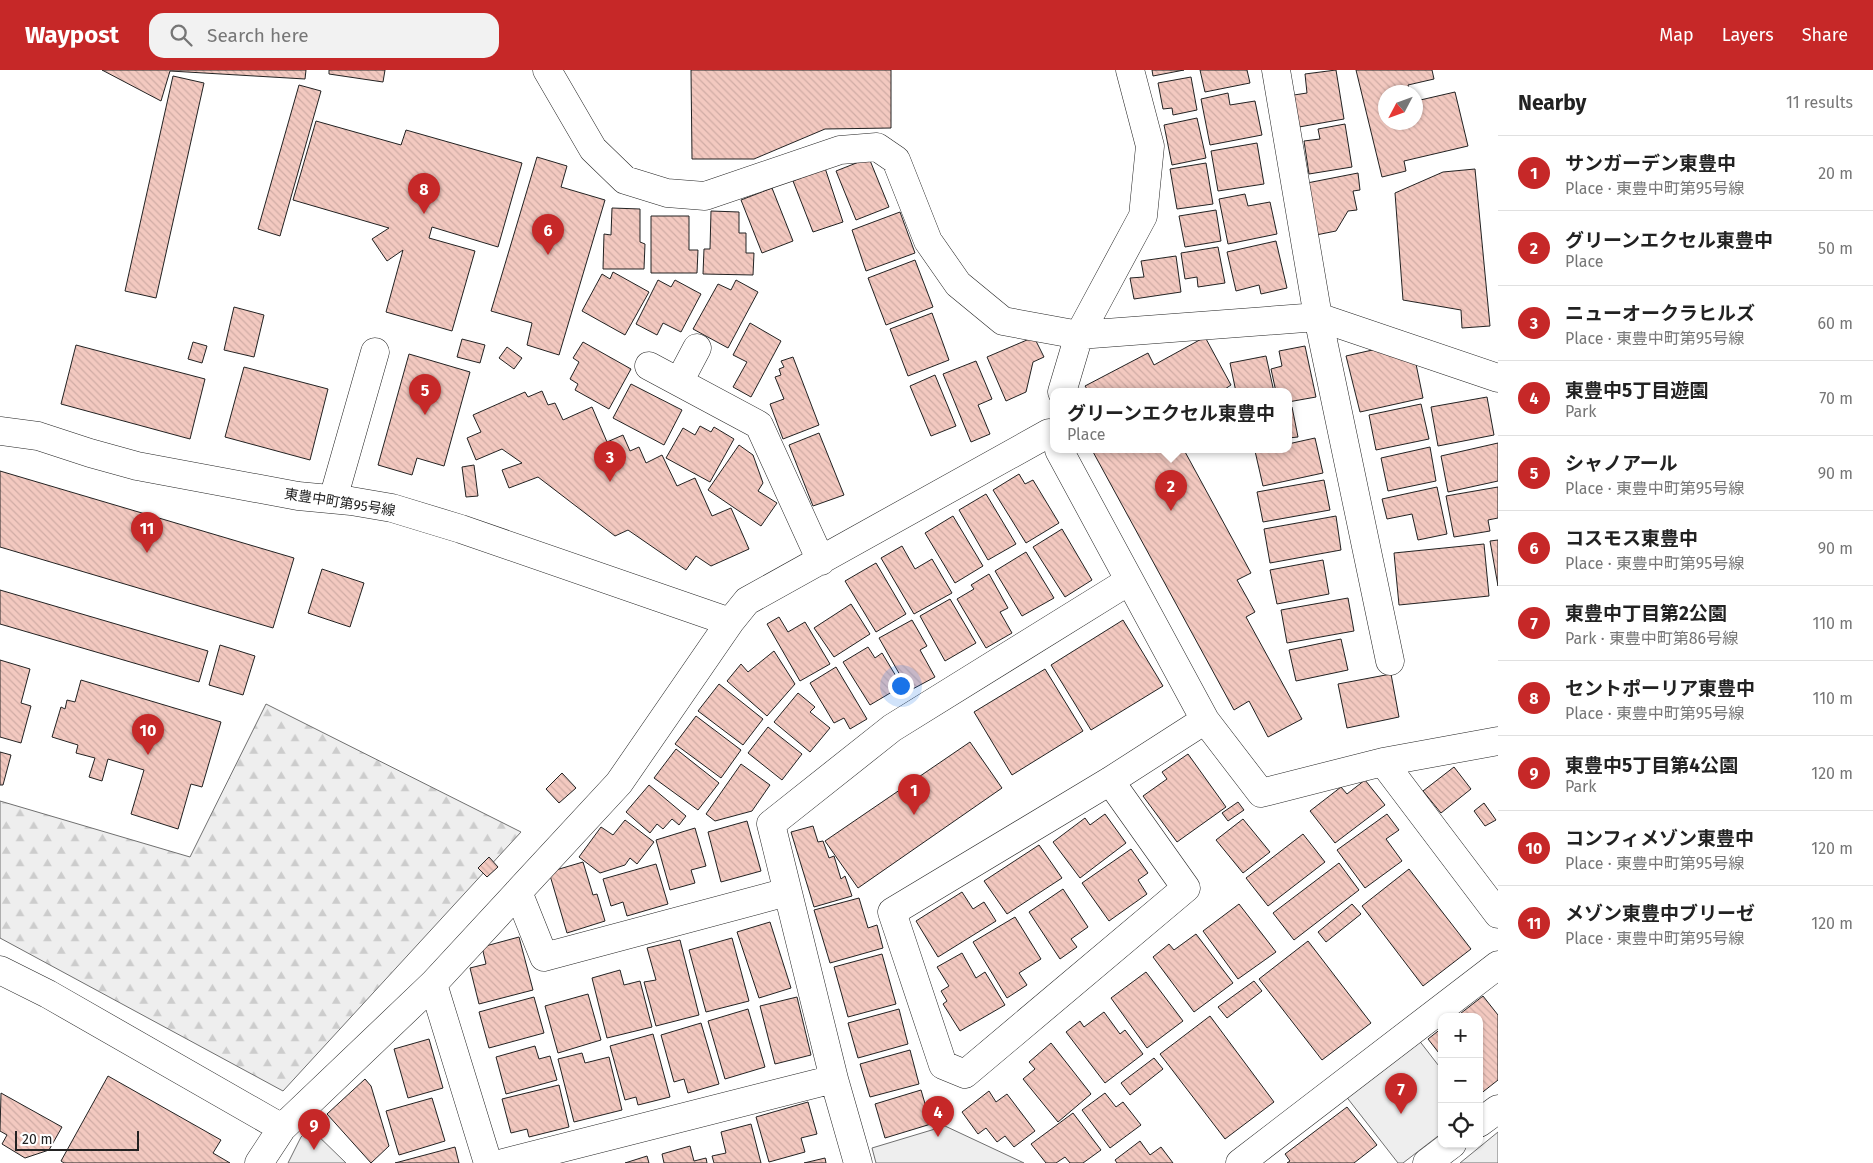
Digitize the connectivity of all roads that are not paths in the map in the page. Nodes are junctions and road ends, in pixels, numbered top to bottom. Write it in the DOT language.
graph roads {
  1 [pos="547,70"];
  2 [pos="1130,70"];
  3 [pos="1276,70"];
  4 [pos="1318,318"];
  5 [pos="1079,335"];
  6 [pos="697,348"];
  7 [pos="375,352"];
  8 [pos="650,366"];
  9 [pos="1498,378"];
  10 [pos="679,382"];
  11 [pos="1063,388"];
  12 [pos="0,431"];
  13 [pos="1050,437"];
  14 [pos="1063,453"];
  15 [pos="332,499"];
  16 [pos="821,561"];
  17 [pos="1129,581"];
  18 [pos="730,622"];
  19 [pos="1390,661"];
  20 [pos="1205,720"];
  21 [pos="1498,741"];
  22 [pos="1382,762"];
  23 [pos="1110,781"];
  24 [pos="518,892"];
  25 [pos="787,892"];
  26 [pos="1498,914"];
  27 [pos="1498,965"];
  28 [pos="0,970"];
  29 [pos="433,984"];
  30 [pos="834,1079"];
  31 [pos="1498,1109"];
  32 [pos="1483,1120"];
  33 [pos="282,1128"];
  34 [pos="1447,1148"];
  35 [pos="259,1163"];
  36 [pos="488,1163"];
  37 [pos="503,1163"];
  38 [pos="858,1163"];
  39 [pos="1240,1163"];
  40 [pos="1427,1163"];
  1 -- 5 [label="street"];
  2 -- 5 [label="street"];
  3 -- 4 [label="street"];
  4 -- 5 [label="street"];
  4 -- 9 [label="street"];
  4 -- 19 [label="street"];
  5 -- 11 [label="street"];
  6 -- 10 [label="street"];
  7 -- 15 [label="street"];
  8 -- 10 [label="street"];
  10 -- 16 [label="street"];
  12 -- 15 [label="street, 東豊中町第95号線"];
  13 -- 16 [label="street"];
  14 -- 17 [label="street"];
  15 -- 18 [label="street, 東豊中町第95号線"];
  16 -- 18 [label="street"];
  17 -- 20 [label="street"];
  17 -- 25 [label="street"];
  18 -- 24 [label="street"];
  20 -- 22 [label="street"];
  20 -- 23 [label="street"];
  21 -- 22 [label="street"];
  22 -- 26 [label="street"];
  23 -- 23 [label="street"];
  24 -- 25 [label="street"];
  24 -- 29 [label="street"];
  25 -- 30 [label="street"];
  27 -- 39 [label="street"];
  28 -- 33 [label="street"];
  29 -- 33 [label="street"];
  29 -- 36 [label="street"];
  30 -- 37 [label="street"];
  30 -- 38 [label="street"];
  31 -- 32 [label="street"];
  33 -- 35 [label="street"];
  34 -- 40 [label="street"];
}
